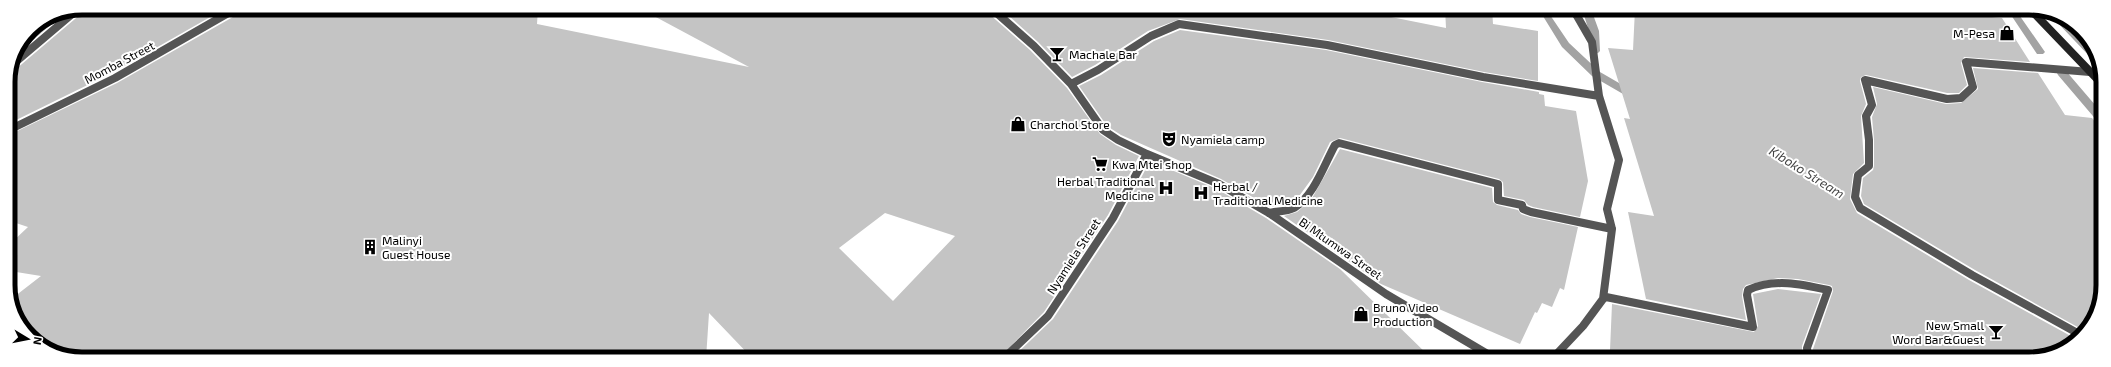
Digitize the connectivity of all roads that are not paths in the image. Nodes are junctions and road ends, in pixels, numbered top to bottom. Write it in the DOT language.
graph roads {
  1 [pos="225,15"];
  2 [pos="1000,15"];
  3 [pos="1577,15"];
  4 [pos="70,16"];
  5 [pos="2037,16"];
  6 [pos="19,59"];
  7 [pos="2090,72"];
  8 [pos="2096,78"];
  9 [pos="1071,84"];
  10 [pos="1599,96"];
  11 [pos="15,127"];
  12 [pos="1147,154"];
  13 [pos="1269,213"];
  14 [pos="1612,229"];
  15 [pos="1603,299"];
  16 [pos="2076,332"];
  17 [pos="1010,352"];
  18 [pos="1484,352"];
  19 [pos="1559,352"];
  20 [pos="1807,352"];
  1 -- 11 [label="street, Momba Street"];
  2 -- 9 [label="street, Bi Mtumwa Street"];
  3 -- 10 [label="street"];
  4 -- 6 [label="street"];
  5 -- 7 [label="street"];
  7 -- 8 [label="street"];
  7 -- 16 [label="street"];
  9 -- 10 [label="street"];
  9 -- 12 [label="street, Bi Mtumwa Street"];
  10 -- 14 [label="street"];
  12 -- 13 [label="street, Bi Mtumwa Street"];
  12 -- 17 [label="street, Nyamiela Street"];
  13 -- 14 [label="street"];
  13 -- 18 [label="street, Bi Mtumwa Street"];
  14 -- 15 [label="street"];
  15 -- 19 [label="street"];
  15 -- 20 [label="street"];
}
